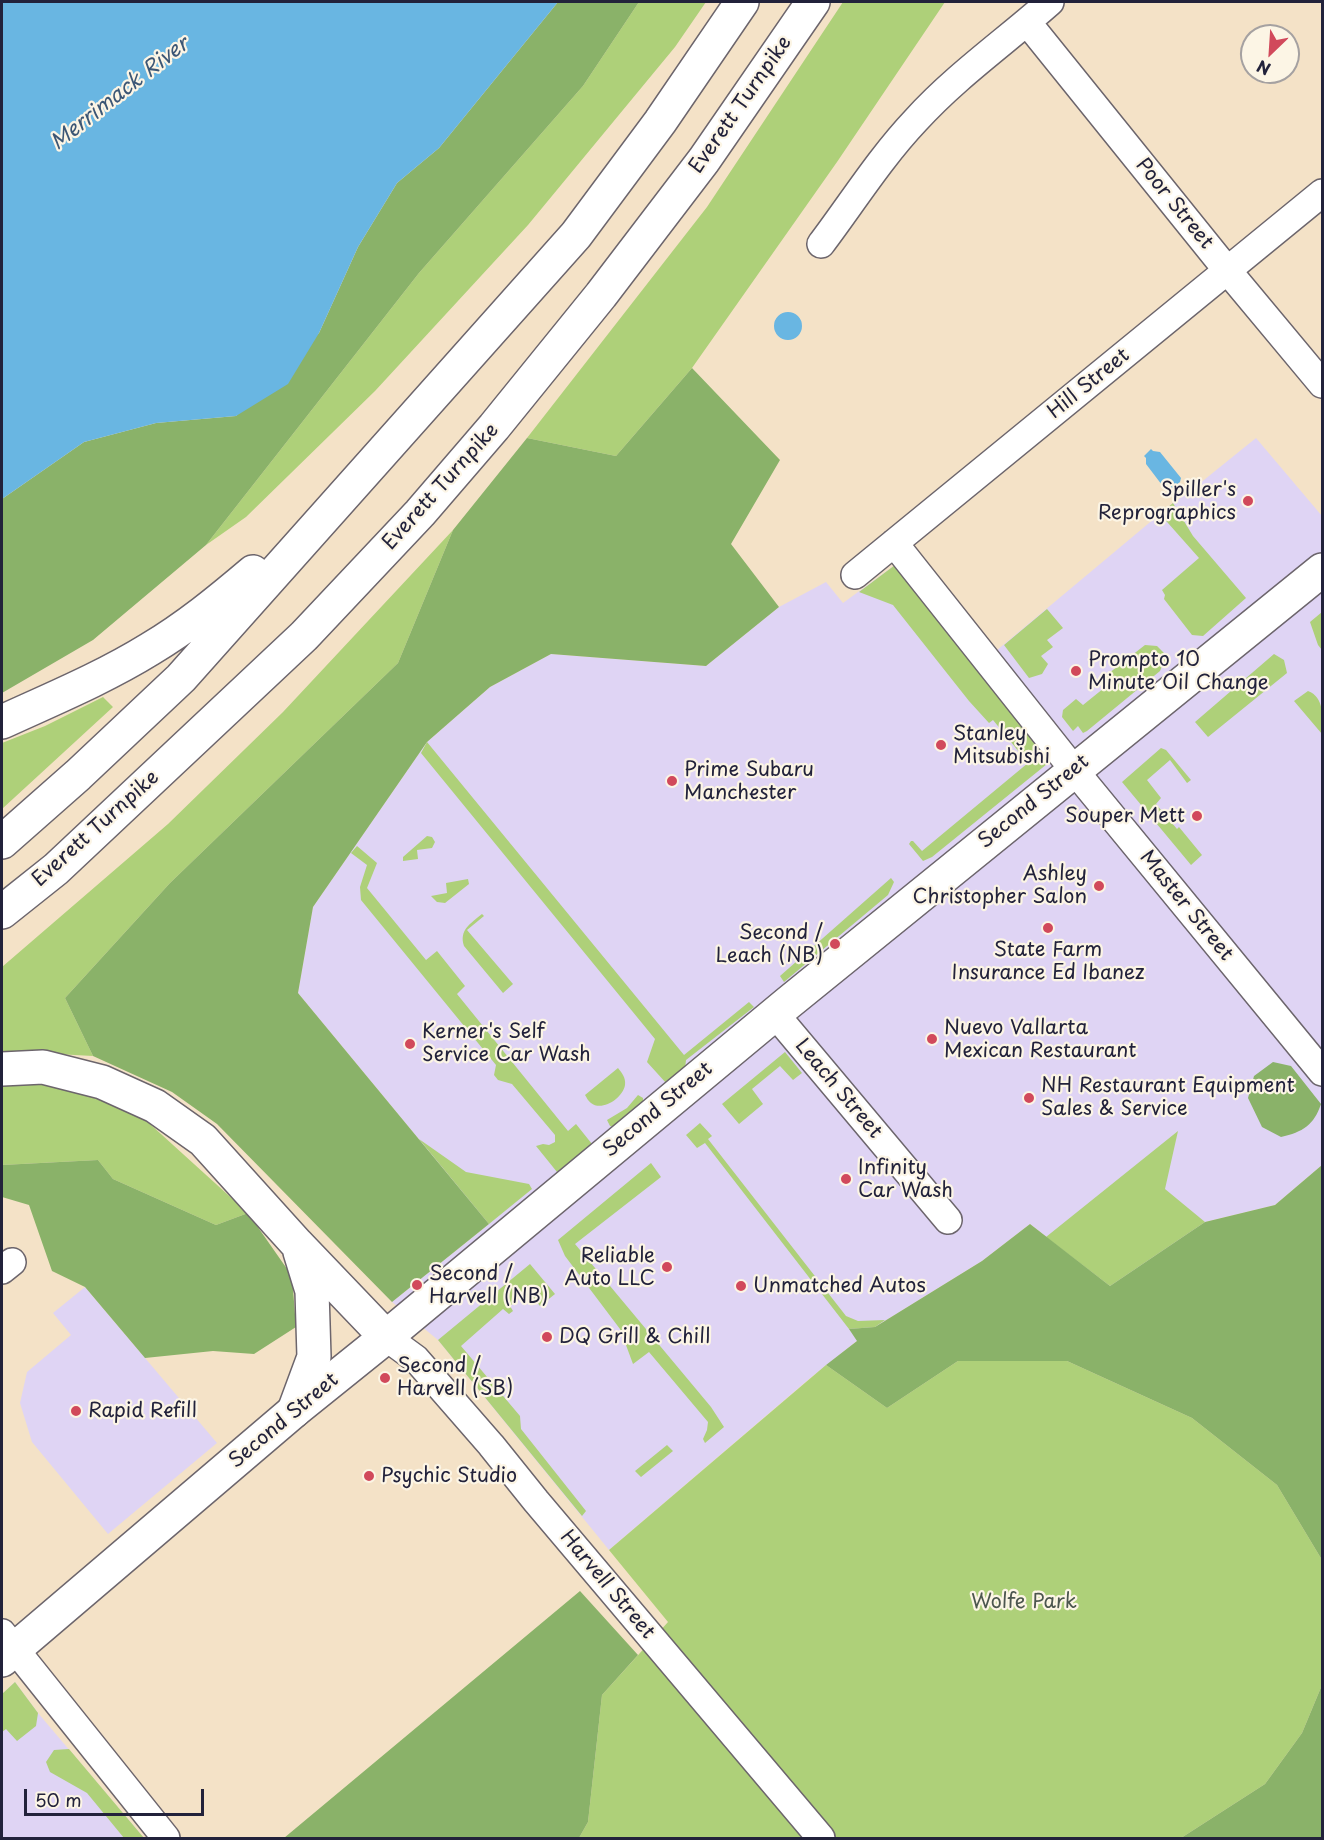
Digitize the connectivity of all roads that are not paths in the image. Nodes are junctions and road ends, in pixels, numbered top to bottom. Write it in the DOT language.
graph roads {
  1 [pos="742,2"];
  2 [pos="813,2"];
  3 [pos="1050,2"];
  4 [pos="1028,22"];
  5 [pos="1323,193"];
  6 [pos="576,235"];
  7 [pos="821,244"];
  8 [pos="1227,270"];
  9 [pos="1323,384"];
  10 [pos="894,543"];
  11 [pos="1323,570"];
  12 [pos="855,575"];
  13 [pos="2,722"];
  14 [pos="1074,770"];
  15 [pos="2,842"];
  16 [pos="2,912"];
  17 [pos="775,1014"];
  18 [pos="2,1069"];
  19 [pos="1323,1072"];
  20 [pos="948,1220"];
  21 [pos="297,1244"];
  22 [pos="386,1337"];
  23 [pos="294,1412"];
  24 [pos="6,1647"];
  25 [pos="166,1839"];
  26 [pos="821,1839"];
  1 -- 6 [label="main road"];
  2 -- 16 [label="main road, Everett Turnpike"];
  3 -- 4 [label="street"];
  4 -- 7 [label="street"];
  4 -- 8 [label="street, Poor Street"];
  5 -- 8 [label="street, Hill Street"];
  6 -- 13 [label="main road"];
  6 -- 15 [label="main road"];
  8 -- 9 [label="street, Poor Street"];
  8 -- 10 [label="street, Hill Street"];
  10 -- 12 [label="street, Hill Street"];
  10 -- 14 [label="street, Master Street"];
  11 -- 14 [label="main road, Second Street"];
  14 -- 17 [label="main road, Second Street"];
  14 -- 19 [label="street, Master Street"];
  17 -- 20 [label="street, Leach Street"];
  17 -- 22 [label="main road, Second Street"];
  18 -- 21 [label="main road"];
  21 -- 22 [label="main road"];
  21 -- 23 [label="main road"];
  22 -- 23 [label="main road, Second Street"];
  22 -- 26 [label="street, Harvell Street"];
  23 -- 24 [label="main road, Second Street"];
  24 -- 25 [label="street"];
}
